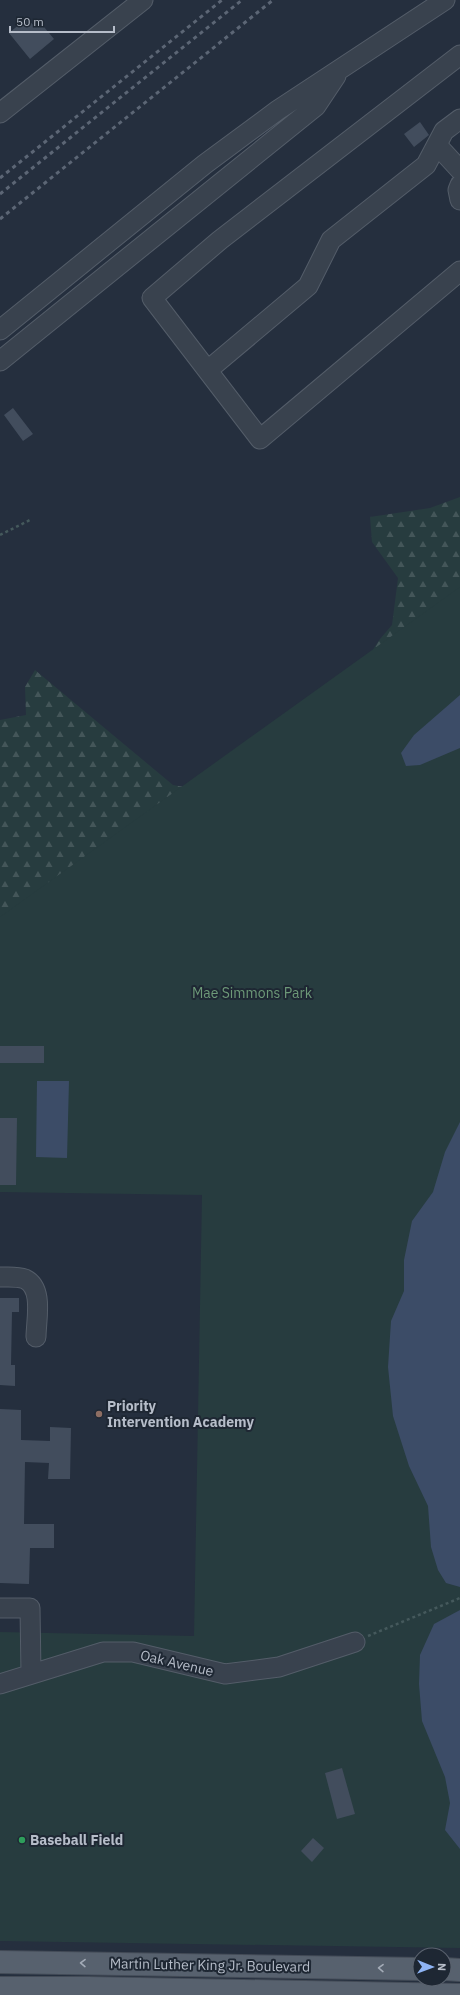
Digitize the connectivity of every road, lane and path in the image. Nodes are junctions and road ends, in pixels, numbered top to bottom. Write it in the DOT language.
graph roads {
  1 [pos="143,0"];
  2 [pos="445,0"];
  3 [pos="425,6"];
  4 [pos="460,55"];
  5 [pos="340,69"];
  6 [pos="0,112"];
  7 [pos="460,119"];
  8 [pos="437,145"];
  9 [pos="460,170"];
  10 [pos="460,185"];
  11 [pos="460,200"];
  12 [pos="460,271"];
  13 [pos="0,330"];
  14 [pos="0,361"];
  15 [pos="208,370"];
  16 [pos="30,520"];
  17 [pos="0,535"];
  18 [pos="0,1277"];
  19 [pos="36,1337"];
  20 [pos="460,1598"];
  21 [pos="0,1608"];
  22 [pos="355,1642"];
  23 [pos="31,1674"];
  24 [pos="0,1684"];
  25 [pos="0,1962"];
  26 [pos="412,1969"];
  27 [pos="0,1988"];
  28 [pos="446,1995"];
  1 -- 6 [label="street"];
  2 -- 3 [label="street"];
  3 -- 5 [label="street"];
  4 -- 15 [label="street"];
  5 -- 13 [label="street"];
  5 -- 14 [label="street"];
  7 -- 8 [label="street"];
  8 -- 9 [label="street"];
  8 -- 15 [label="street"];
  10 -- 11 [label="street"];
  12 -- 15 [label="street"];
  16 -- 17 [label="path"];
  18 -- 19 [label="street"];
  20 -- 22 [label="path"];
  21 -- 23 [label="street"];
  22 -- 23 [label="street, Oak Avenue"];
  23 -- 24 [label="street, Oak Avenue"];
  26 -- 25 [label="main road, Martin Luther King Jr. Boulevard, one-way"];
  27 -- 28 [label="main road, Martin Luther King Jr. Boulevard"];
}
